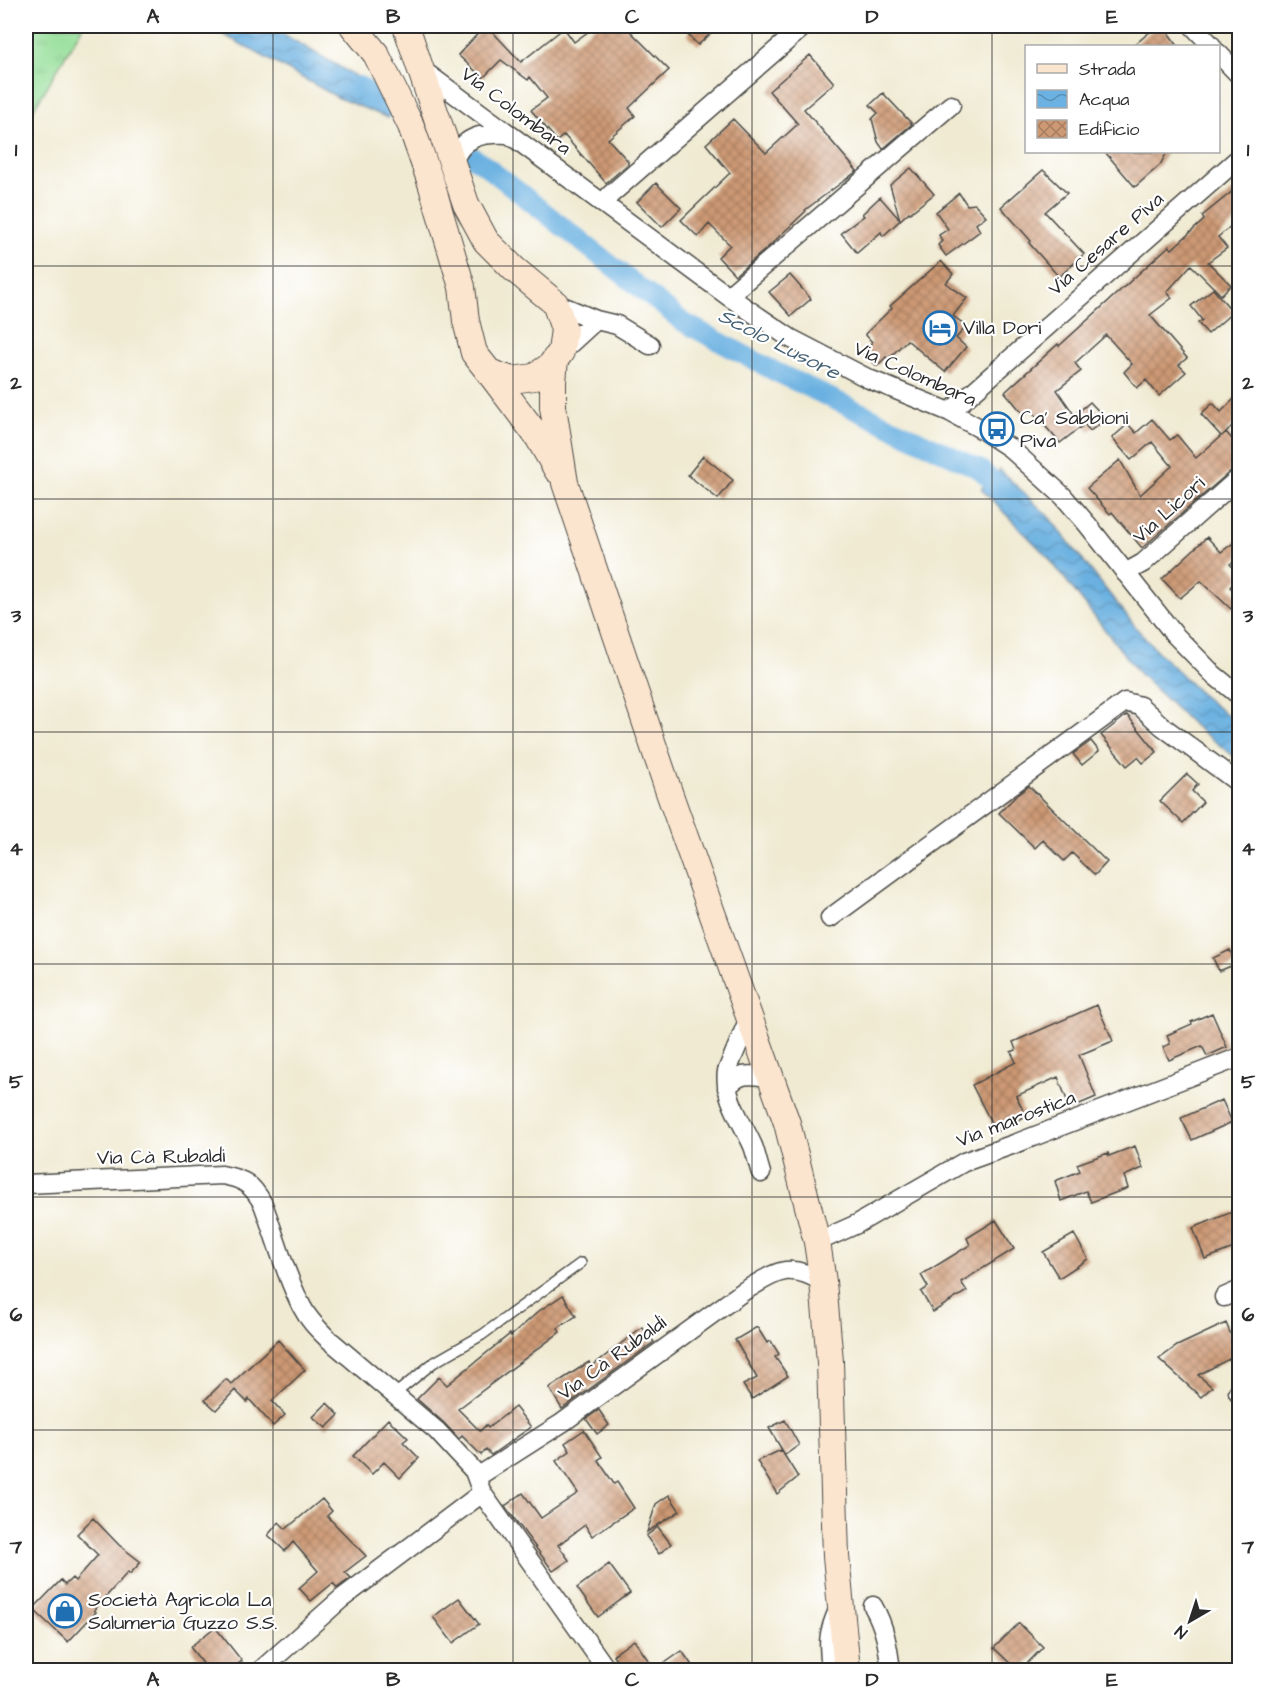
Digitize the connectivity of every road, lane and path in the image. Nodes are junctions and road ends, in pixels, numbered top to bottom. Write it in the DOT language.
graph roads {
  1 [pos="353,26"];
  2 [pos="406,26"];
  3 [pos="804,26"];
  4 [pos="1193,26"];
  5 [pos="1211,45"];
  6 [pos="1220,55"];
  7 [pos="422,69"];
  8 [pos="1239,76"];
  9 [pos="951,105"];
  10 [pos="507,134"];
  11 [pos="459,153"];
  12 [pos="1239,158"];
  13 [pos="604,204"];
  14 [pos="728,296"];
  15 [pos="555,303"];
  16 [pos="596,320"];
  17 [pos="650,345"];
  18 [pos="558,356"];
  19 [pos="489,372"];
  20 [pos="950,412"];
  21 [pos="1239,477"];
  22 [pos="565,483"];
  23 [pos="1125,573"];
  24 [pos="1239,696"];
  25 [pos="1239,784"];
  26 [pos="830,918"];
  27 [pos="749,1018"];
  28 [pos="1239,1057"];
  29 [pos="770,1077"];
  30 [pos="727,1088"];
  31 [pos="760,1173"];
  32 [pos="26,1184"];
  33 [pos="817,1242"];
  34 [pos="581,1263"];
  35 [pos="823,1282"];
  36 [pos="395,1394"];
  37 [pos="479,1485"];
  38 [pos="873,1606"];
  39 [pos="839,1608"];
  40 [pos="261,1671"];
  41 [pos="607,1671"];
  42 [pos="831,1671"];
  43 [pos="847,1671"];
  44 [pos="891,1671"];
  1 -- 19 [label="main road"];
  2 -- 7 [label="main road"];
  3 -- 13 [label="street"];
  4 -- 5 [label="street"];
  6 -- 8 [label="street"];
  7 -- 10 [label="street, Via Colombara"];
  7 -- 11 [label="main road"];
  9 -- 14 [label="street"];
  10 -- 11 [label="street, Via Colombara"];
  10 -- 13 [label="street, Via Colombara"];
  11 -- 15 [label="main road"];
  12 -- 20 [label="street, Via Cesare Piva"];
  13 -- 14 [label="street, Via Colombara"];
  14 -- 20 [label="street, Via Colombara"];
  15 -- 16 [label="street"];
  15 -- 18 [label="main road"];
  16 -- 17 [label="street"];
  16 -- 18 [label="street"];
  18 -- 19 [label="main road"];
  18 -- 22 [label="main road"];
  19 -- 22 [label="main road"];
  20 -- 23 [label="street, Via Colombara"];
  21 -- 23 [label="street, Via Licori"];
  22 -- 27 [label="main road"];
  23 -- 24 [label="street, Via Colombara"];
  25 -- 26 [label="street"];
  27 -- 29 [label="main road"];
  27 -- 30 [label="street"];
  28 -- 33 [label="street, Via marostica"];
  29 -- 30 [label="street"];
  29 -- 33 [label="main road"];
  30 -- 31 [label="street"];
  32 -- 36 [label="street, Via Cà Rubaldi"];
  33 -- 35 [label="main road"];
  34 -- 36 [label="lane"];
  35 -- 37 [label="street, Via Cà Rubaldi"];
  35 -- 39 [label="main road"];
  36 -- 37 [label="street, Via Cà Rubaldi"];
  37 -- 40 [label="street, Via Cà Rubaldi"];
  37 -- 41 [label="street, Via Cà Rubaldi"];
  38 -- 44 [label="street"];
  39 -- 42 [label="street"];
  39 -- 43 [label="main road"];
}
